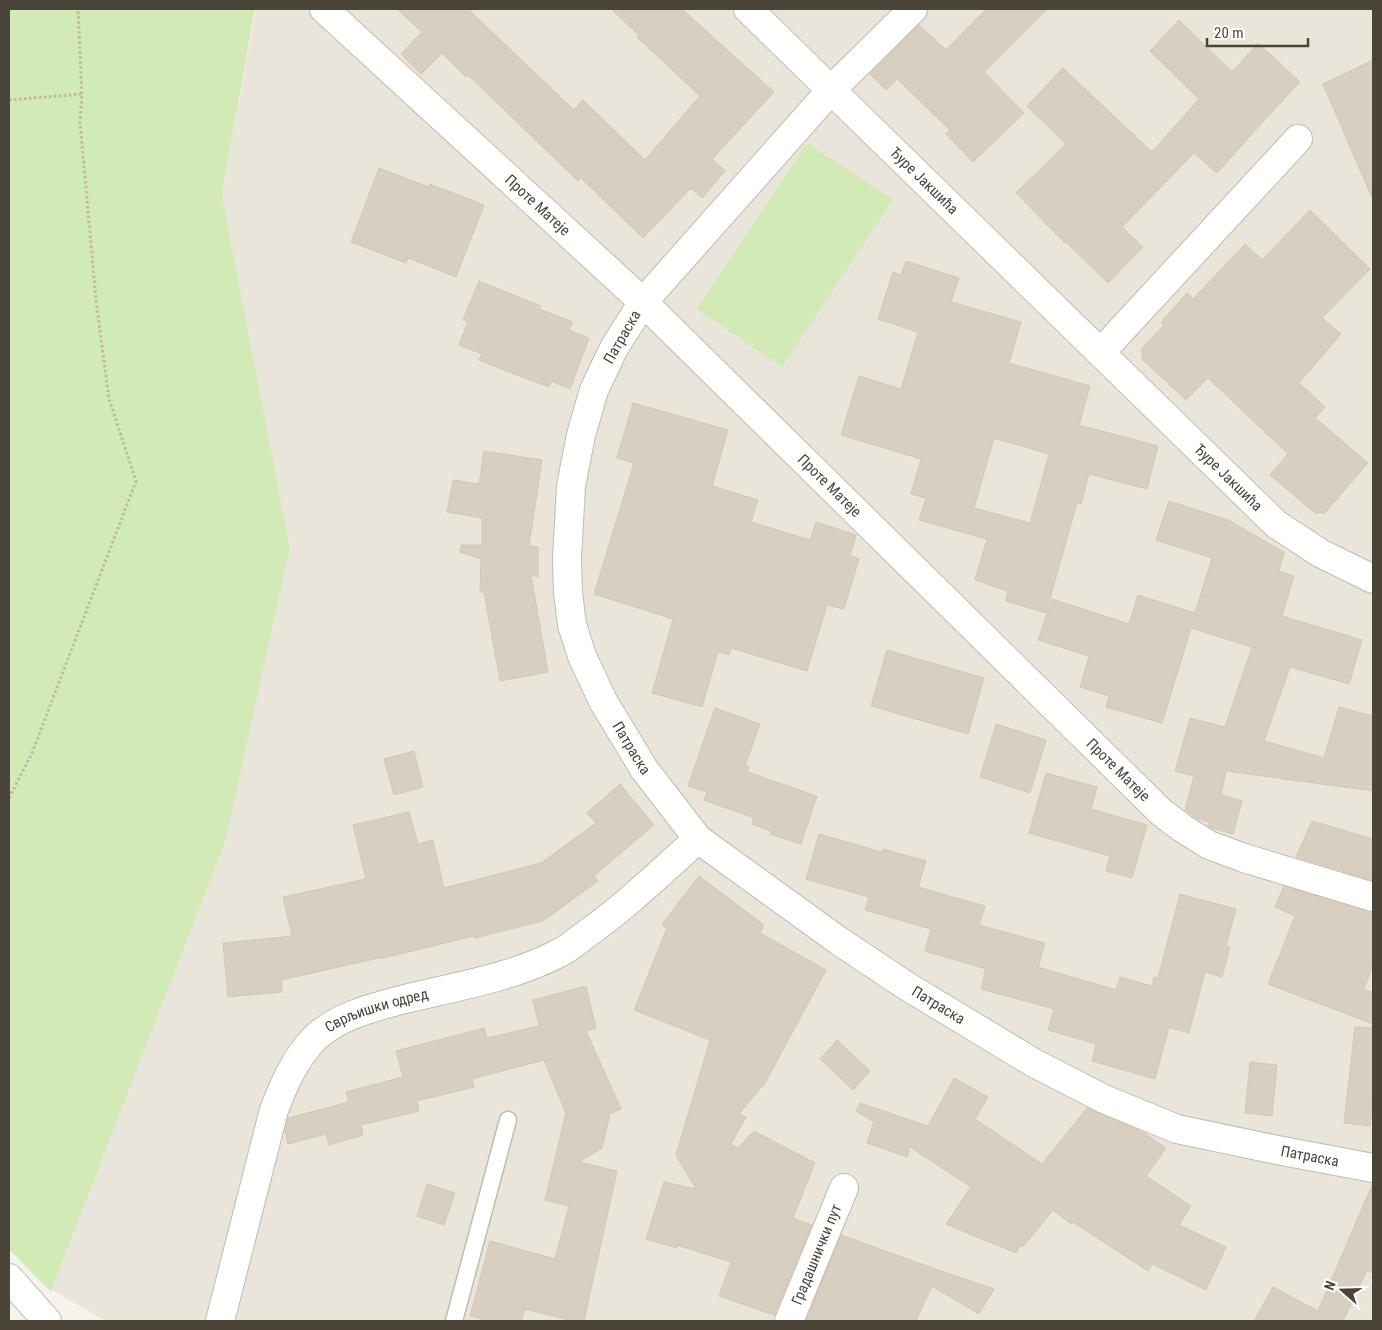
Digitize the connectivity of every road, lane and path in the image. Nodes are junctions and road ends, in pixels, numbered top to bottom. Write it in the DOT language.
graph roads {
  1 [pos="78,9"];
  2 [pos="324,9"];
  3 [pos="748,9"];
  4 [pos="913,9"];
  5 [pos="832,89"];
  6 [pos="82,94"];
  7 [pos="9,100"];
  8 [pos="1298,139"];
  9 [pos="642,302"];
  10 [pos="1101,352"];
  11 [pos="1373,579"];
  12 [pos="9,798"];
  13 [pos="698,839"];
  14 [pos="1373,897"];
  15 [pos="508,1120"];
  16 [pos="1373,1168"];
  17 [pos="844,1188"];
  18 [pos="9,1278"];
  19 [pos="47,1321"];
  20 [pos="220,1321"];
  21 [pos="454,1321"];
  22 [pos="789,1321"];
  1 -- 6 [label="path"];
  2 -- 9 [label="street, Проте Матеје"];
  3 -- 5 [label="street, Ђуре Јакшића"];
  4 -- 5 [label="street, Патраска"];
  5 -- 9 [label="street, Патраска"];
  5 -- 10 [label="street, Ђуре Јакшића"];
  6 -- 7 [label="path"];
  6 -- 12 [label="path"];
  8 -- 10 [label="street"];
  9 -- 13 [label="street, Патраска"];
  9 -- 14 [label="street, Проте Матеје"];
  10 -- 11 [label="street, Ђуре Јакшића"];
  13 -- 16 [label="street, Патраска"];
  13 -- 20 [label="street, Сврљишки одред"];
  15 -- 21 [label="lane"];
  17 -- 22 [label="street, Градашнички пут"];
  18 -- 19 [label="street"];
}
